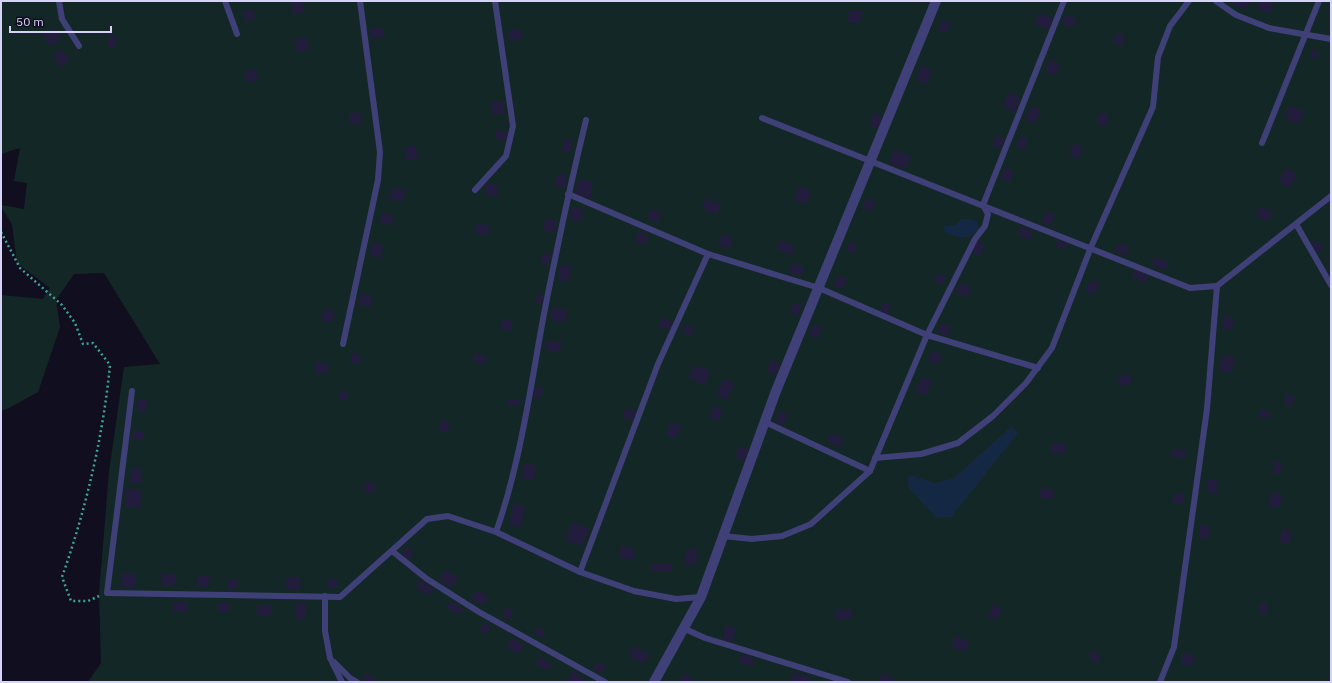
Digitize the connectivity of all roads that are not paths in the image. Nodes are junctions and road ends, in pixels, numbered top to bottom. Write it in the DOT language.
graph roads {
  1 [pos="59,1"];
  2 [pos="225,1"];
  3 [pos="360,1"];
  4 [pos="495,1"];
  5 [pos="936,1"];
  6 [pos="1064,1"];
  7 [pos="1189,1"];
  8 [pos="1216,1"];
  9 [pos="1320,1"];
  10 [pos="237,34"];
  11 [pos="1305,36"];
  12 [pos="1331,40"];
  13 [pos="79,46"];
  14 [pos="762,118"];
  15 [pos="586,120"];
  16 [pos="1262,143"];
  17 [pos="871,162"];
  18 [pos="475,190"];
  19 [pos="568,194"];
  20 [pos="1331,196"];
  21 [pos="983,205"];
  22 [pos="1296,224"];
  23 [pos="1091,247"];
  24 [pos="708,254"];
  25 [pos="1331,285"];
  26 [pos="1217,286"];
  27 [pos="819,288"];
  28 [pos="927,335"];
  29 [pos="343,344"];
  30 [pos="1038,368"];
  31 [pos="132,391"];
  32 [pos="765,422"];
  33 [pos="875,458"];
  34 [pos="870,471"];
  35 [pos="496,532"];
  36 [pos="723,536"];
  37 [pos="392,551"];
  38 [pos="580,572"];
  39 [pos="325,596"];
  40 [pos="701,597"];
  41 [pos="684,628"];
  42 [pos="330,658"];
  43 [pos="342,682"];
  44 [pos="357,682"];
  45 [pos="605,682"];
  46 [pos="654,682"];
  47 [pos="848,682"];
  48 [pos="1160,682"];
  1 -- 13 [label="lane"];
  2 -- 10 [label="lane"];
  3 -- 29 [label="lane"];
  4 -- 18 [label="lane"];
  5 -- 17 [label="street"];
  6 -- 21 [label="lane"];
  7 -- 23 [label="lane"];
  8 -- 11 [label="lane"];
  9 -- 11 [label="lane"];
  11 -- 12 [label="lane"];
  11 -- 16 [label="lane"];
  14 -- 17 [label="lane"];
  15 -- 19 [label="lane"];
  17 -- 21 [label="lane"];
  17 -- 27 [label="street"];
  19 -- 24 [label="lane"];
  19 -- 35 [label="lane"];
  20 -- 22 [label="lane"];
  21 -- 23 [label="lane"];
  21 -- 28 [label="lane"];
  22 -- 25 [label="lane"];
  22 -- 26 [label="lane"];
  23 -- 26 [label="lane"];
  23 -- 30 [label="lane"];
  24 -- 27 [label="lane"];
  24 -- 38 [label="lane"];
  26 -- 48 [label="lane"];
  27 -- 28 [label="lane"];
  27 -- 32 [label="street"];
  28 -- 30 [label="lane"];
  28 -- 33 [label="lane"];
  30 -- 33 [label="lane"];
  31 -- 39 [label="lane"];
  32 -- 34 [label="lane"];
  32 -- 36 [label="street"];
  33 -- 34 [label="lane"];
  34 -- 36 [label="lane"];
  35 -- 37 [label="lane"];
  35 -- 38 [label="lane"];
  36 -- 40 [label="street"];
  37 -- 39 [label="lane"];
  37 -- 45 [label="lane"];
  38 -- 40 [label="lane"];
  39 -- 42 [label="lane"];
  40 -- 41 [label="street"];
  41 -- 46 [label="street"];
  41 -- 47 [label="lane"];
  42 -- 43 [label="lane"];
  42 -- 44 [label="lane"];
}
